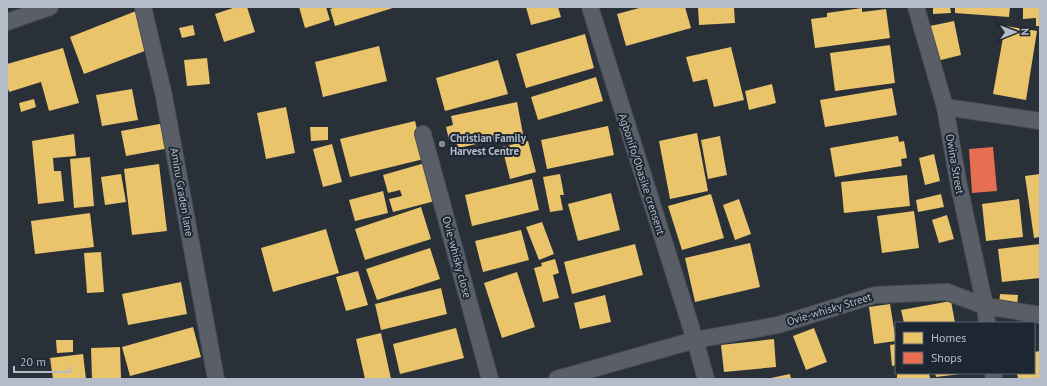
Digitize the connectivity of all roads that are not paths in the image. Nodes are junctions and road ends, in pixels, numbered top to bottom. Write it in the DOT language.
graph roads {
  1 [pos="50,7"];
  2 [pos="143,7"];
  3 [pos="590,7"];
  4 [pos="916,7"];
  5 [pos="7,22"];
  6 [pos="945,107"];
  7 [pos="1040,121"];
  8 [pos="423,134"];
  9 [pos="985,306"];
  10 [pos="1040,315"];
  11 [pos="987,322"];
  12 [pos="695,340"];
  13 [pos="216,379"];
  14 [pos="490,379"];
  15 [pos="557,379"];
  16 [pos="706,379"];
  1 -- 5 [label="street"];
  2 -- 13 [label="street, Aminu Graden lane"];
  3 -- 12 [label="street, Agbonifo/Obasike crensent"];
  4 -- 6 [label="street, Owina Street"];
  6 -- 7 [label="street"];
  6 -- 9 [label="street, Owina Street"];
  8 -- 14 [label="street, Ovie-whisky close"];
  9 -- 10 [label="street, Ovie-whisky Street"];
  9 -- 11 [label="street, Owina Street"];
  9 -- 12 [label="street, Ovie-whisky Street"];
  12 -- 15 [label="street, Ovie-whisky Street"];
  12 -- 16 [label="street, Agbonifo/Obasike crensent"];
}
